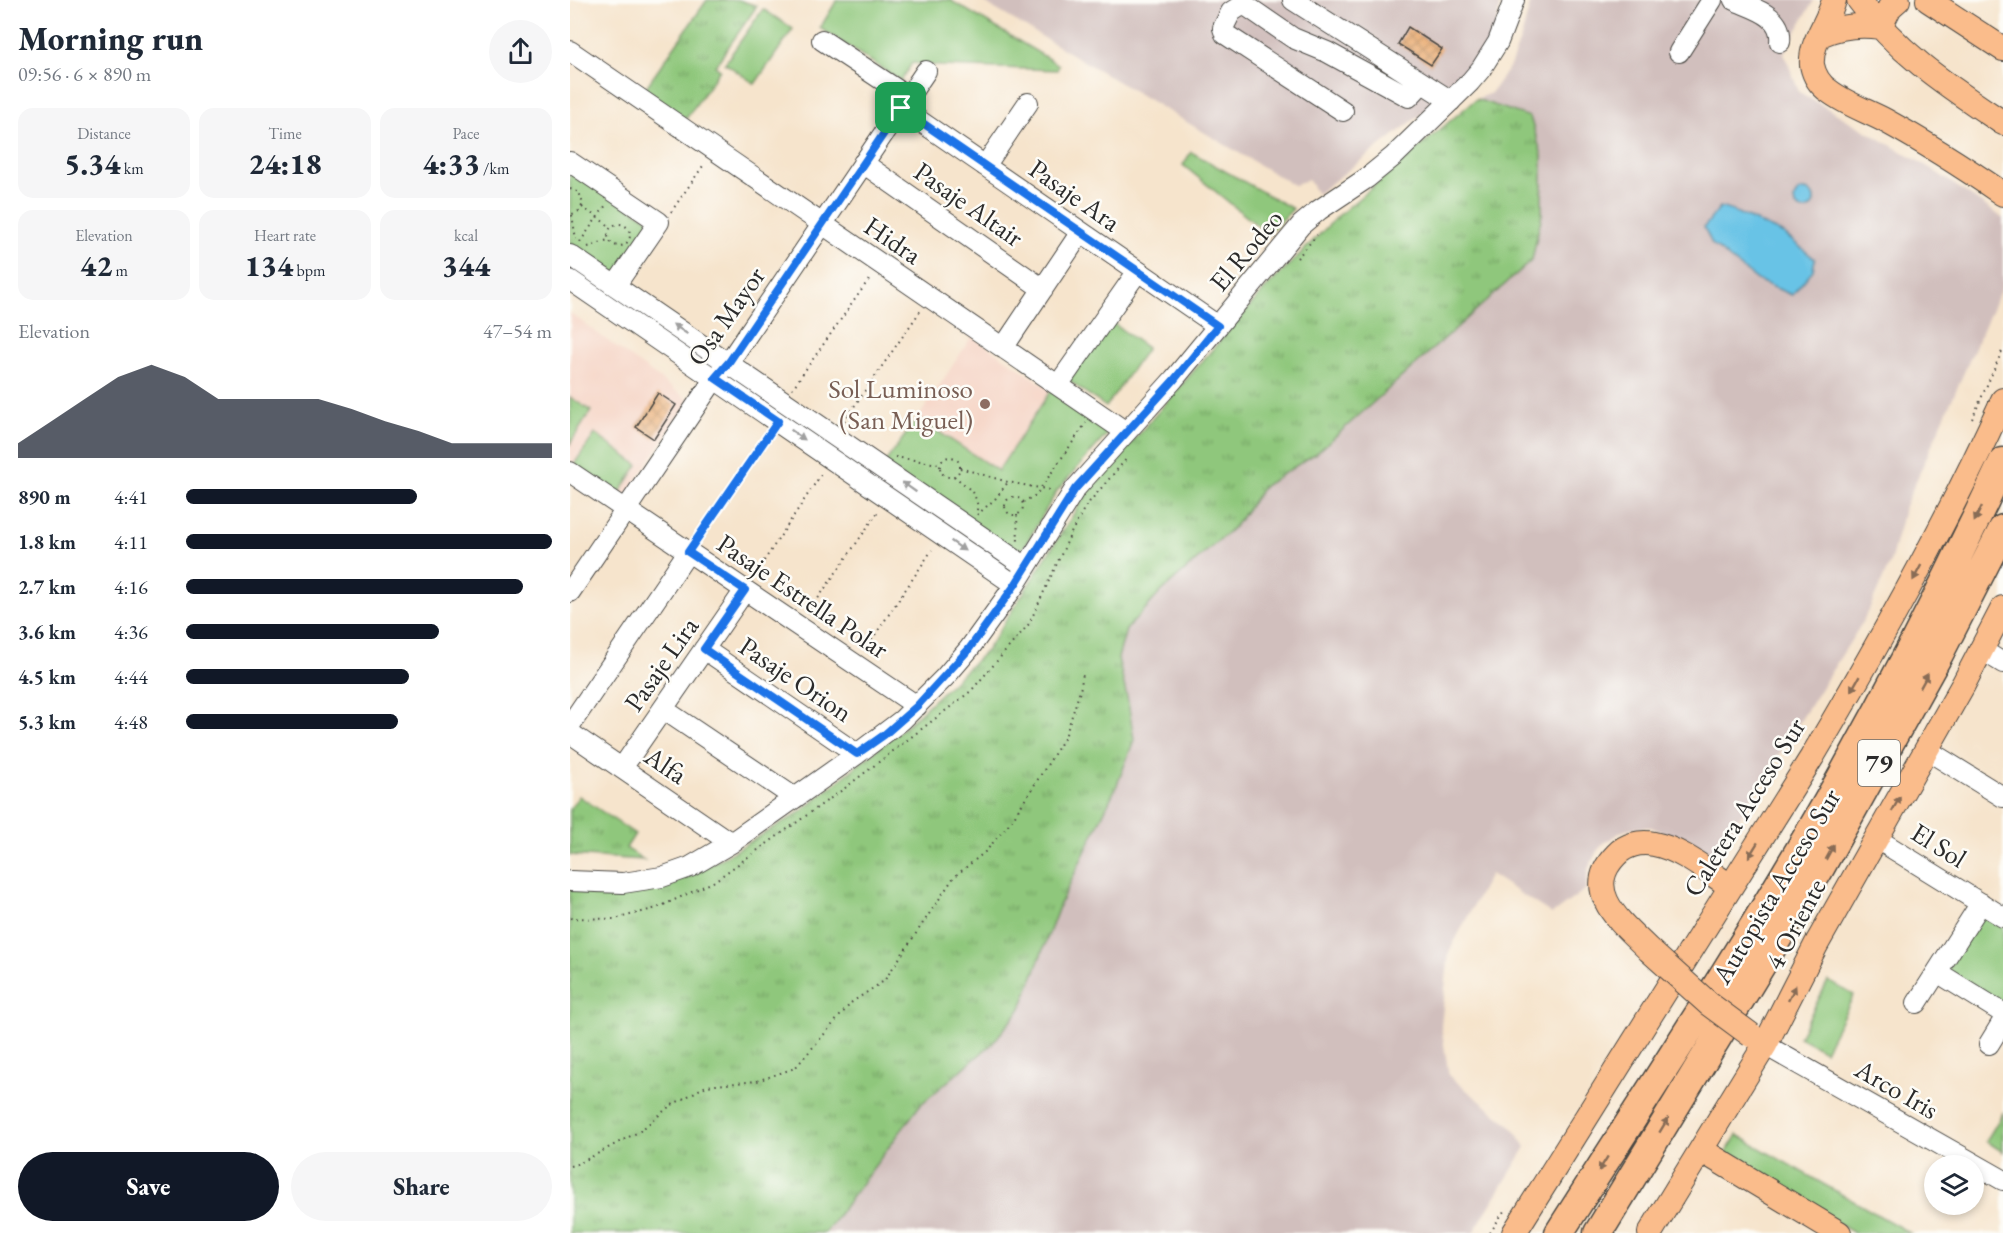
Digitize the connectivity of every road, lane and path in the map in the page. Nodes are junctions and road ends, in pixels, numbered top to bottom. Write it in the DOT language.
graph roads {
  1 [pos="1293,0"];
  2 [pos="1514,0"];
  3 [pos="1712,0"];
  4 [pos="1734,0"];
  5 [pos="1834,0"];
  6 [pos="1858,0"];
  7 [pos="1898,0"];
  8 [pos="1928,0"];
  9 [pos="1880,27"];
  10 [pos="1820,35"];
  11 [pos="822,40"];
  12 [pos="1780,42"];
  13 [pos="2003,49"];
  14 [pos="570,51"];
  15 [pos="1679,52"];
  16 [pos="926,71"];
  17 [pos="1422,83"];
  18 [pos="1451,101"];
  19 [pos="905,103"];
  20 [pos="1028,103"];
  21 [pos="1343,111"];
  22 [pos="2003,123"];
  23 [pos="714,150"];
  24 [pos="570,162"];
  25 [pos="863,163"];
  26 [pos="985,166"];
  27 [pos="570,189"];
  28 [pos="615,193"];
  29 [pos="2003,194"];
  30 [pos="582,207"];
  31 [pos="571,215"];
  32 [pos="597,218"];
  33 [pos="659,222"];
  34 [pos="822,224"];
  35 [pos="611,227"];
  36 [pos="1081,232"];
  37 [pos="608,240"];
  38 [pos="577,252"];
  39 [pos="880,263"];
  40 [pos="1138,271"];
  41 [pos="570,280"];
  42 [pos="615,286"];
  43 [pos="1043,289"];
  44 [pos="930,298"];
  45 [pos="1218,326"];
  46 [pos="1003,348"];
  47 [pos="729,362"];
  48 [pos="715,378"];
  49 [pos="1058,385"];
  50 [pos="792,390"];
  51 [pos="2003,400"];
  52 [pos="1094,410"];
  53 [pos="778,421"];
  54 [pos="842,424"];
  55 [pos="1126,432"];
  56 [pos="831,458"];
  57 [pos="2003,462"];
  58 [pos="960,468"];
  59 [pos="570,472"];
  60 [pos="954,476"];
  61 [pos="1008,482"];
  62 [pos="1040,488"];
  63 [pos="1050,490"];
  64 [pos="888,497"];
  65 [pos="1023,502"];
  66 [pos="626,509"];
  67 [pos="1017,515"];
  68 [pos="2003,529"];
  69 [pos="942,535"];
  70 [pos="1018,545"];
  71 [pos="688,552"];
  72 [pos="1026,567"];
  73 [pos="1015,585"];
  74 [pos="745,590"];
  75 [pos="570,592"];
  76 [pos="2003,608"];
  77 [pos="799,626"];
  78 [pos="704,649"];
  79 [pos="1982,650"];
  80 [pos="2003,663"];
  81 [pos="856,664"];
  82 [pos="1083,674"];
  83 [pos="917,706"];
  84 [pos="663,709"];
  85 [pos="570,725"];
  86 [pos="570,733"];
  87 [pos="1927,750"];
  88 [pos="857,754"];
  89 [pos="622,768"];
  90 [pos="2003,797"];
  91 [pos="795,798"];
  92 [pos="1877,839"];
  93 [pos="731,843"];
  94 [pos="570,881"];
  95 [pos="1730,886"];
  96 [pos="1981,903"];
  97 [pos="2003,916"];
  98 [pos="1937,972"];
  99 [pos="1917,1003"];
  100 [pos="2003,1013"];
  101 [pos="2003,1022"];
  102 [pos="1758,1040"];
  103 [pos="1989,1044"];
  104 [pos="1701,1150"];
  105 [pos="570,1166"];
  106 [pos="2003,1179"];
  107 [pos="1514,1233"];
  108 [pos="1559,1233"];
  109 [pos="1598,1233"];
  110 [pos="1650,1233"];
  111 [pos="1839,1233"];
  1 -- 17 [label="street"];
  2 -- 18 [label="street, El Rodeo"];
  3 -- 15 [label="street"];
  4 -- 12 [label="street"];
  5 -- 10 [label="main road"];
  6 -- 9 [label="main road"];
  7 -- 9 [label="main road"];
  8 -- 13 [label="main road"];
  9 -- 10 [label="main road"];
  9 -- 22 [label="main road"];
  10 -- 29 [label="main road"];
  11 -- 19 [label="street, Pasaje Ara"];
  14 -- 23 [label="street, Hidra"];
  16 -- 19 [label="street, Osa Mayor"];
  17 -- 18 [label="street"];
  17 -- 21 [label="street"];
  18 -- 45 [label="street, El Rodeo"];
  19 -- 25 [label="street, Osa Mayor"];
  19 -- 26 [label="street, Pasaje Ara"];
  20 -- 26 [label="street"];
  23 -- 33 [label="path"];
  23 -- 34 [label="street, Hidra"];
  24 -- 28 [label="street"];
  25 -- 34 [label="street, Osa Mayor"];
  25 -- 43 [label="street, Pasaje Altair"];
  26 -- 36 [label="street, Pasaje Ara"];
  27 -- 30 [label="path"];
  28 -- 32 [label="path"];
  28 -- 33 [label="street"];
  30 -- 31 [label="path"];
  30 -- 32 [label="path"];
  31 -- 32 [label="path"];
  32 -- 35 [label="path"];
  33 -- 42 [label="street"];
  34 -- 39 [label="street, Hidra"];
  34 -- 47 [label="street, Osa Mayor"];
  35 -- 37 [label="path"];
  35 -- 37 [label="path"];
  36 -- 40 [label="street, Pasaje Ara"];
  36 -- 43 [label="street"];
  37 -- 38 [label="path"];
  38 -- 42 [label="street"];
  39 -- 44 [label="street, Hidra"];
  39 -- 50 [label="path"];
  40 -- 45 [label="street, Pasaje Ara"];
  40 -- 49 [label="street"];
  41 -- 48 [label="street"];
  47 -- 42 [label="street, one-way"];
  43 -- 46 [label="street"];
  44 -- 46 [label="street, Hidra"];
  44 -- 54 [label="path"];
  45 -- 55 [label="street, El Rodeo"];
  46 -- 49 [label="street, Hidra"];
  47 -- 48 [label="street, Osa Mayor"];
  72 -- 47 [label="street, one-way"];
  48 -- 53 [label="street"];
  48 -- 66 [label="street, Osa Mayor"];
  49 -- 52 [label="street, Hidra"];
  51 -- 95 [label="main road, Caletera Acceso Sur, one-way"];
  52 -- 55 [label="street, Hidra"];
  52 -- 62 [label="path"];
  53 -- 56 [label="street, one-way"];
  53 -- 71 [label="path"];
  55 -- 72 [label="street, El Rodeo"];
  56 -- 64 [label="street"];
  56 -- 74 [label="path"];
  57 -- 108 [label="highway, Autopista Acceso Sur / 79, one-way"];
  58 -- 60 [label="path"];
  58 -- 60 [label="path"];
  58 -- 61 [label="path"];
  59 -- 66 [label="street, Pasaje Estrella Polar"];
  60 -- 61 [label="path"];
  61 -- 62 [label="path"];
  62 -- 63 [label="path"];
  62 -- 65 [label="path"];
  64 -- 69 [label="street"];
  64 -- 77 [label="path"];
  65 -- 67 [label="path"];
  65 -- 67 [label="path"];
  66 -- 71 [label="street, Pasaje Estrella Polar"];
  66 -- 75 [label="street, Osa Mayor"];
  67 -- 70 [label="path"];
  109 -- 68 [label="highway, Autopista Acceso Sur / 79, one-way"];
  69 -- 73 [label="street, one-way"];
  69 -- 81 [label="path"];
  71 -- 74 [label="street, Pasaje Estrella Polar"];
  71 -- 85 [label="street"];
  72 -- 73 [label="street, El Rodeo"];
  73 -- 83 [label="street, El Rodeo"];
  74 -- 77 [label="street, Pasaje Estrella Polar"];
  74 -- 78 [label="street, Pasaje Lira"];
  76 -- 79 [label="main road, 4 Oriente"];
  77 -- 81 [label="street, Pasaje Estrella Polar"];
  78 -- 84 [label="street, Pasaje Lira"];
  78 -- 88 [label="street, Pasaje Orion"];
  79 -- 80 [label="street"];
  79 -- 87 [label="main road, 4 Oriente"];
  81 -- 83 [label="street, Pasaje Estrella Polar"];
  82 -- 105 [label="path"];
  83 -- 88 [label="street, El Rodeo"];
  84 -- 89 [label="street, Pasaje Lira"];
  84 -- 91 [label="street"];
  86 -- 89 [label="street, Alfa"];
  87 -- 90 [label="street"];
  92 -- 87 [label="main road, 4 Oriente, one-way"];
  88 -- 91 [label="street, El Rodeo"];
  89 -- 93 [label="street, Alfa"];
  91 -- 93 [label="street, El Rodeo"];
  92 -- 96 [label="street, El Sol"];
  102 -- 92 [label="main road, 4 Oriente, one-way"];
  93 -- 94 [label="street, El Rodeo"];
  95 -- 102 [label="main road, bridge"];
  95 -- 107 [label="main road, Caletera Acceso Sur"];
  96 -- 97 [label="street, El Sol"];
  96 -- 98 [label="street"];
  98 -- 99 [label="street"];
  98 -- 100 [label="street"];
  101 -- 103 [label="street"];
  102 -- 104 [label="main road, 4 Oriente"];
  102 -- 106 [label="street, Arco Iris"];
  104 -- 110 [label="main road, 4 Oriente"];
  104 -- 111 [label="main road"];
}
